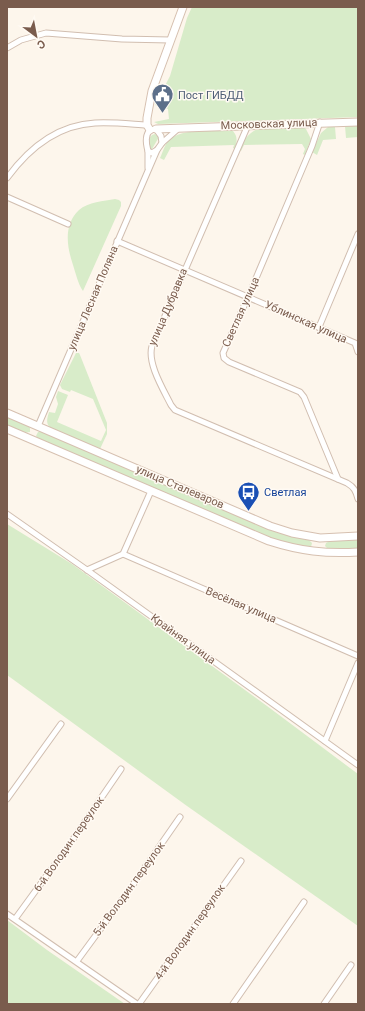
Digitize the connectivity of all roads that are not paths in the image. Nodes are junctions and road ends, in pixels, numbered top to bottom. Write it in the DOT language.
graph roads {
  1 [pos="183,7"];
  2 [pos="170,40"];
  3 [pos="7,48"];
  4 [pos="320,122"];
  5 [pos="358,122"];
  6 [pos="248,125"];
  7 [pos="180,127"];
  8 [pos="151,128"];
  9 [pos="162,143"];
  10 [pos="157,150"];
  11 [pos="148,151"];
  12 [pos="148,169"];
  13 [pos="7,178"];
  14 [pos="7,197"];
  15 [pos="68,224"];
  16 [pos="358,234"];
  17 [pos="117,241"];
  18 [pos="184,270"];
  19 [pos="248,297"];
  20 [pos="319,327"];
  21 [pos="356,343"];
  22 [pos="358,352"];
  23 [pos="7,413"];
  24 [pos="38,426"];
  25 [pos="7,429"];
  26 [pos="31,439"];
  27 [pos="338,479"];
  28 [pos="151,491"];
  29 [pos="358,499"];
  30 [pos="7,514"];
  31 [pos="358,536"];
  32 [pos="320,538"];
  33 [pos="319,552"];
  34 [pos="358,552"];
  35 [pos="123,554"];
  36 [pos="87,570"];
  37 [pos="358,656"];
  38 [pos="358,663"];
  39 [pos="61,724"];
  40 [pos="325,740"];
  41 [pos="358,766"];
  42 [pos="121,769"];
  43 [pos="7,799"];
  44 [pos="180,817"];
  45 [pos="241,860"];
  46 [pos="304,902"];
  47 [pos="7,914"];
  48 [pos="15,919"];
  49 [pos="77,961"];
  50 [pos="351,965"];
  51 [pos="138,1004"];
  52 [pos="233,1004"];
  53 [pos="324,1004"];
  1 -- 2 [label="main road"];
  2 -- 3 [label="street"];
  2 -- 8 [label="main road"];
  4 -- 5 [label="main road, Московская улица"];
  4 -- 6 [label="main road, Московская улица"];
  4 -- 19 [label="street, Светлая улица"];
  6 -- 7 [label="main road, Московская улица"];
  6 -- 18 [label="street, улица Дубравка"];
  7 -- 8 [label="main road, Московская улица"];
  7 -- 9 [label="street"];
  8 -- 9 [label="street"];
  8 -- 11 [label="street, улица Лесная Поляна"];
  8 -- 13 [label="street, Московская улица"];
  9 -- 10 [label="street, улица Лесная Поляна"];
  10 -- 11 [label="street"];
  10 -- 12 [label="street, улица Лесная Поляна"];
  11 -- 12 [label="street, улица Лесная Поляна"];
  12 -- 17 [label="street, улица Лесная Поляна"];
  14 -- 15 [label="street"];
  16 -- 20 [label="street"];
  17 -- 18 [label="street, Ублинская улица"];
  17 -- 24 [label="street, улица Лесная Поляна"];
  18 -- 19 [label="street, Ублинская улица"];
  18 -- 27 [label="street, улица Дубравка"];
  19 -- 20 [label="street, Ублинская улица"];
  19 -- 27 [label="street, Светлая улица"];
  20 -- 21 [label="street, Ублинская улица"];
  21 -- 22 [label="street, Ублинская улица"];
  23 -- 24 [label="main road, улица Сталеваров"];
  24 -- 26 [label="main road"];
  24 -- 32 [label="main road, улица Сталеваров"];
  25 -- 26 [label="main road, улица Сталеваров"];
  26 -- 28 [label="main road, улица Сталеваров"];
  27 -- 29 [label="street, улица Дубравка"];
  28 -- 33 [label="main road, улица Сталеваров"];
  28 -- 35 [label="street"];
  30 -- 36 [label="street, Крайняя улица"];
  31 -- 32 [label="main road, улица Сталеваров"];
  32 -- 33 [label="main road"];
  33 -- 34 [label="main road, улица Сталеваров"];
  35 -- 36 [label="street"];
  35 -- 37 [label="street, Весёлая улица"];
  36 -- 40 [label="street, Крайняя улица"];
  38 -- 40 [label="street"];
  39 -- 43 [label="street"];
  40 -- 41 [label="street, Крайняя улица"];
  42 -- 48 [label="street, 6-й Володин переулок"];
  44 -- 49 [label="street, 5-й Володин переулок"];
  45 -- 51 [label="street, 4-й Володин переулок"];
  46 -- 52 [label="street"];
  47 -- 48 [label="street"];
  48 -- 49 [label="street"];
  49 -- 51 [label="street"];
  50 -- 53 [label="street"];
}
